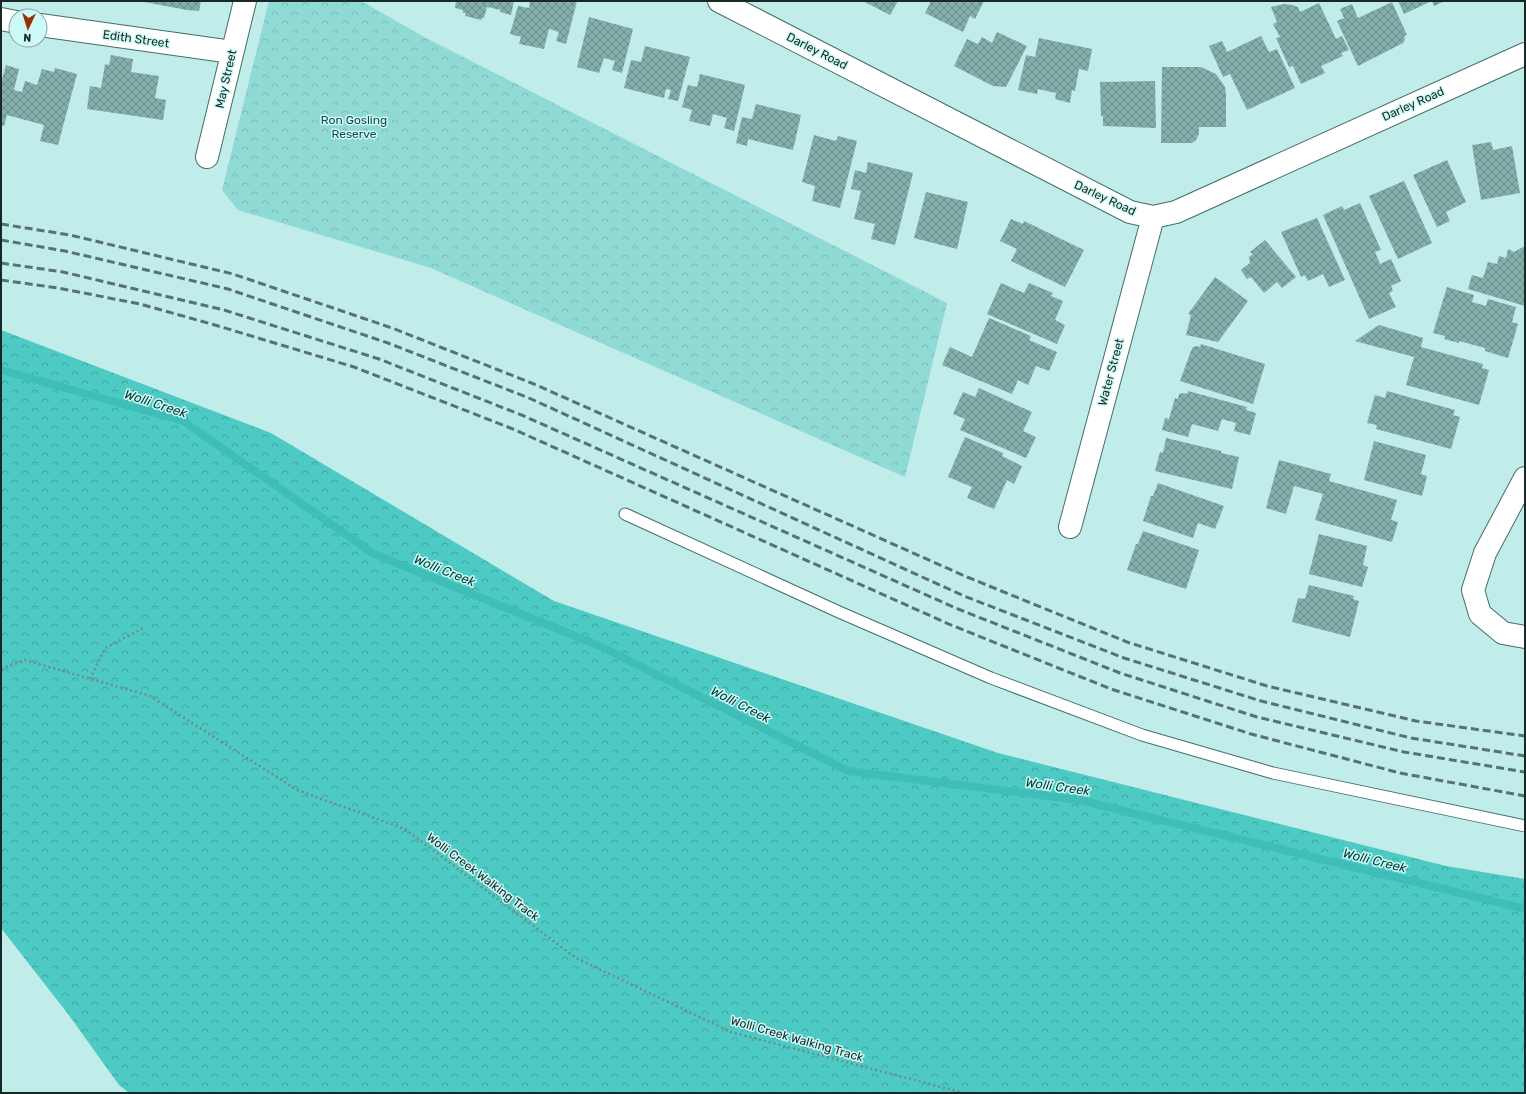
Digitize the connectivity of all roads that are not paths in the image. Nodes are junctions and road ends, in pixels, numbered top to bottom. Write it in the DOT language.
graph roads {
  1 [pos="244,1"];
  2 [pos="719,1"];
  3 [pos="48,26"];
  4 [pos="232,52"];
  5 [pos="1525,54"];
  6 [pos="207,157"];
  7 [pos="1153,217"];
  8 [pos="1525,478"];
  9 [pos="625,514"];
  10 [pos="1070,527"];
  11 [pos="1525,637"];
  12 [pos="1525,826"];
  1 -- 4 [label="street, May Street"];
  2 -- 7 [label="street, Darley Road"];
  3 -- 4 [label="street, Edith Street"];
  4 -- 6 [label="street, May Street"];
  5 -- 7 [label="street, Darley Road"];
  7 -- 10 [label="street, Water Street"];
  8 -- 11 [label="street"];
  9 -- 12 [label="lane"];
}
